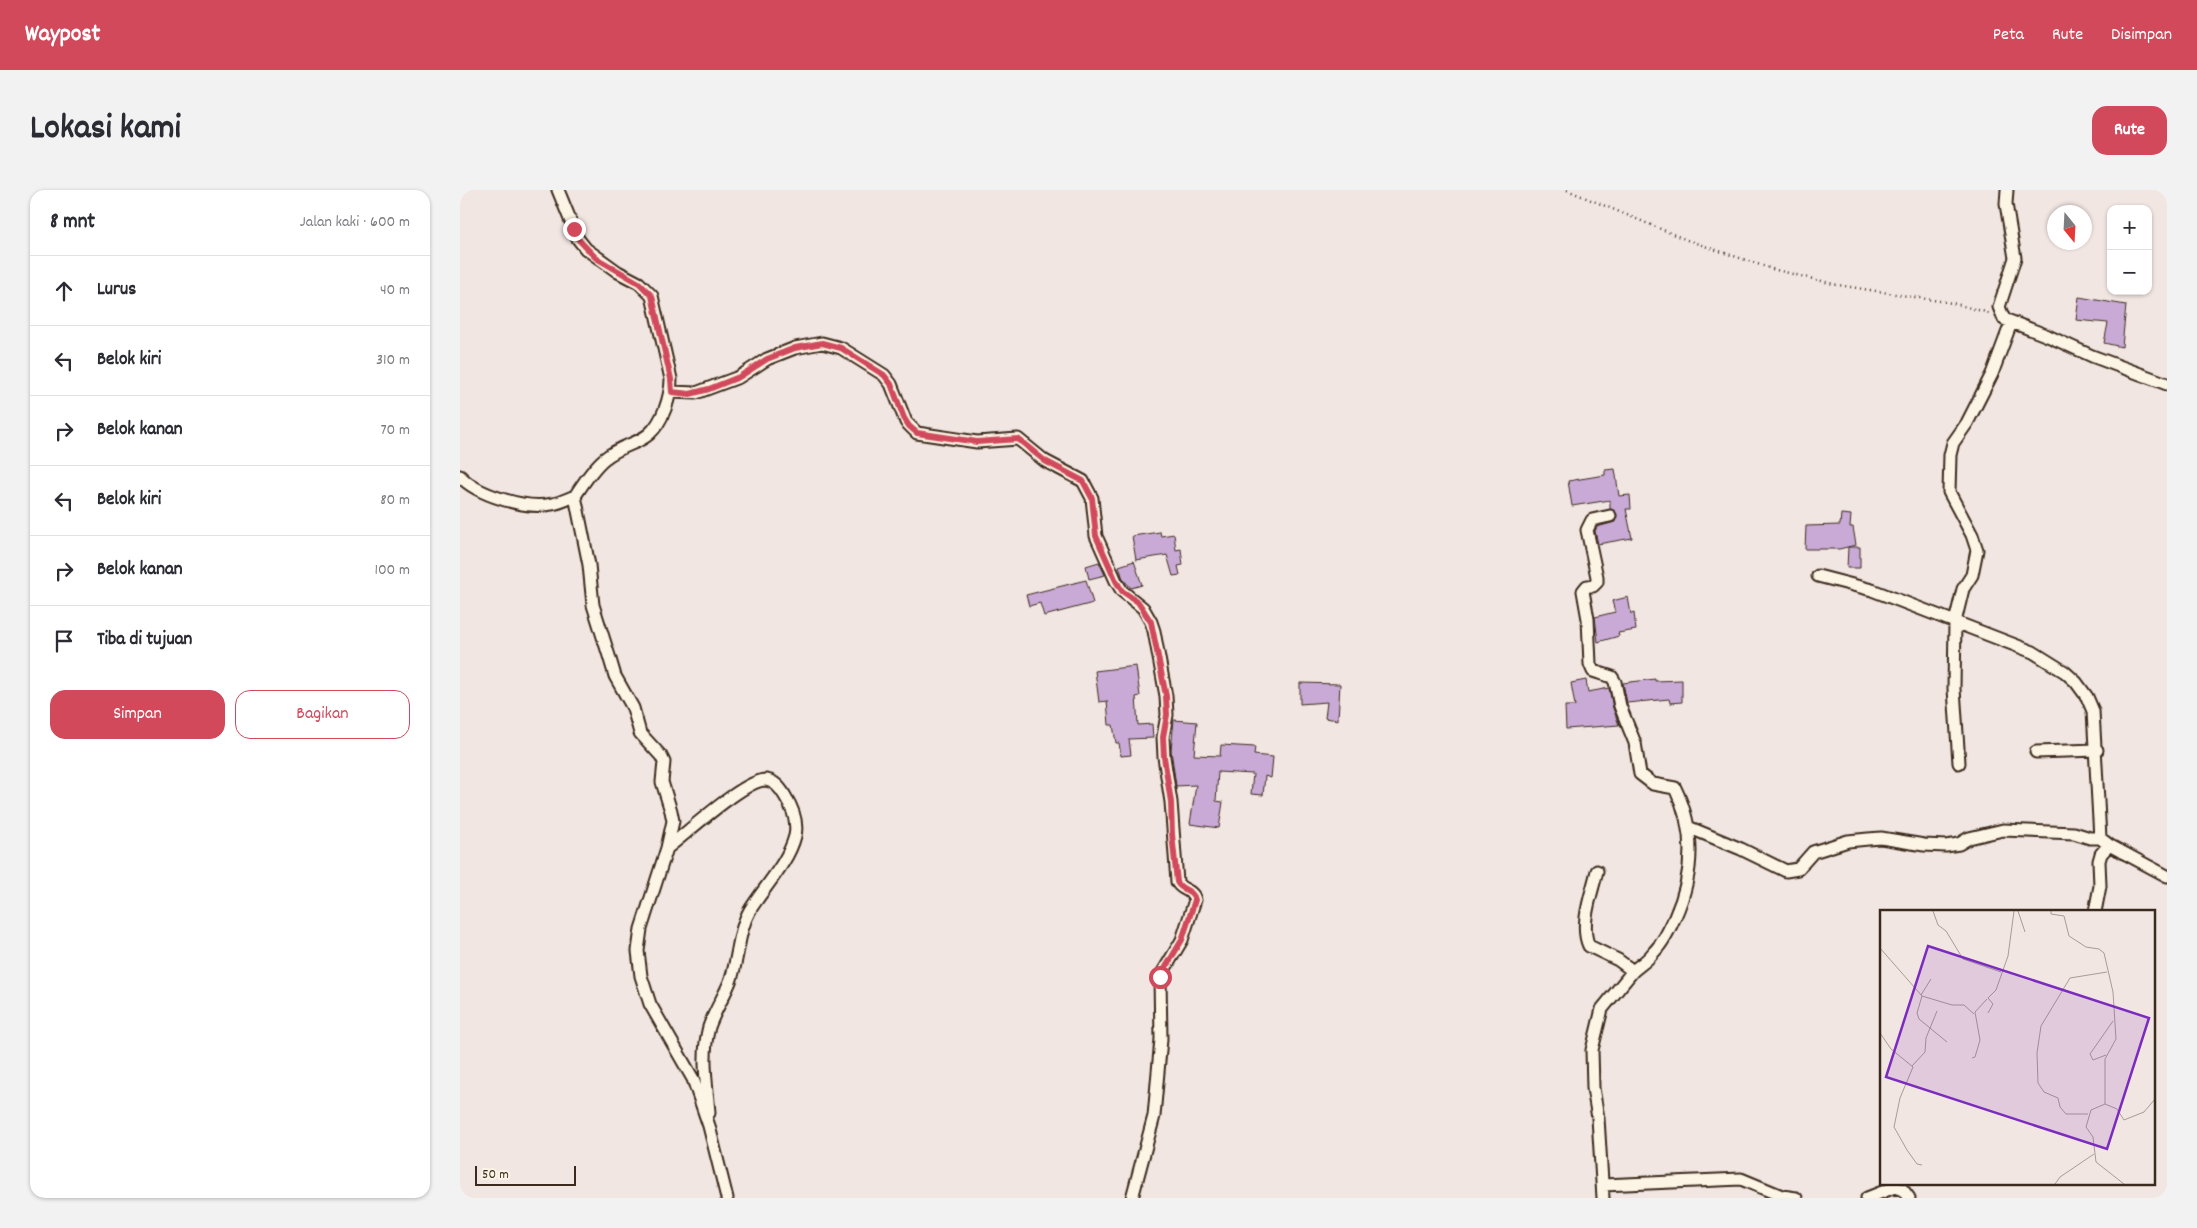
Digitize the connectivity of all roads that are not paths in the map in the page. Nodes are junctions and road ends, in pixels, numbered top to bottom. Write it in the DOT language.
graph roads {
  1 [pos="558,190"];
  2 [pos="2008,190"];
  3 [pos="2007,321"];
  4 [pos="2167,384"];
  5 [pos="672,392"];
  6 [pos="460,476"];
  7 [pos="575,496"];
  8 [pos="1610,516"];
  9 [pos="1818,576"];
  10 [pos="1955,622"];
  11 [pos="2097,750"];
  12 [pos="2036,752"];
  13 [pos="1959,763"];
  14 [pos="1688,827"];
  15 [pos="2104,842"];
  16 [pos="667,848"];
  17 [pos="1597,871"];
  18 [pos="2167,876"];
  19 [pos="2095,910"];
  20 [pos="1633,971"];
  21 [pos="709,1126"];
  22 [pos="1603,1185"];
  23 [pos="728,1198"];
  24 [pos="1132,1198"];
  25 [pos="1603,1198"];
  26 [pos="1796,1198"];
  27 [pos="1867,1198"];
  28 [pos="1909,1198"];
  1 -- 5 [label="street"];
  2 -- 3 [label="street"];
  3 -- 4 [label="street"];
  3 -- 10 [label="street"];
  5 -- 7 [label="street"];
  5 -- 24 [label="street"];
  6 -- 7 [label="street"];
  7 -- 16 [label="street"];
  8 -- 14 [label="street"];
  9 -- 10 [label="street"];
  10 -- 11 [label="street"];
  10 -- 13 [label="street"];
  11 -- 12 [label="street"];
  11 -- 15 [label="street"];
  14 -- 15 [label="street"];
  14 -- 20 [label="street"];
  15 -- 18 [label="street"];
  15 -- 19 [label="street"];
  16 -- 21 [label="street"];
  16 -- 21 [label="street"];
  17 -- 20 [label="street"];
  20 -- 22 [label="street"];
  21 -- 23 [label="street"];
  22 -- 25 [label="street"];
  22 -- 26 [label="street"];
  27 -- 28 [label="street"];
}
